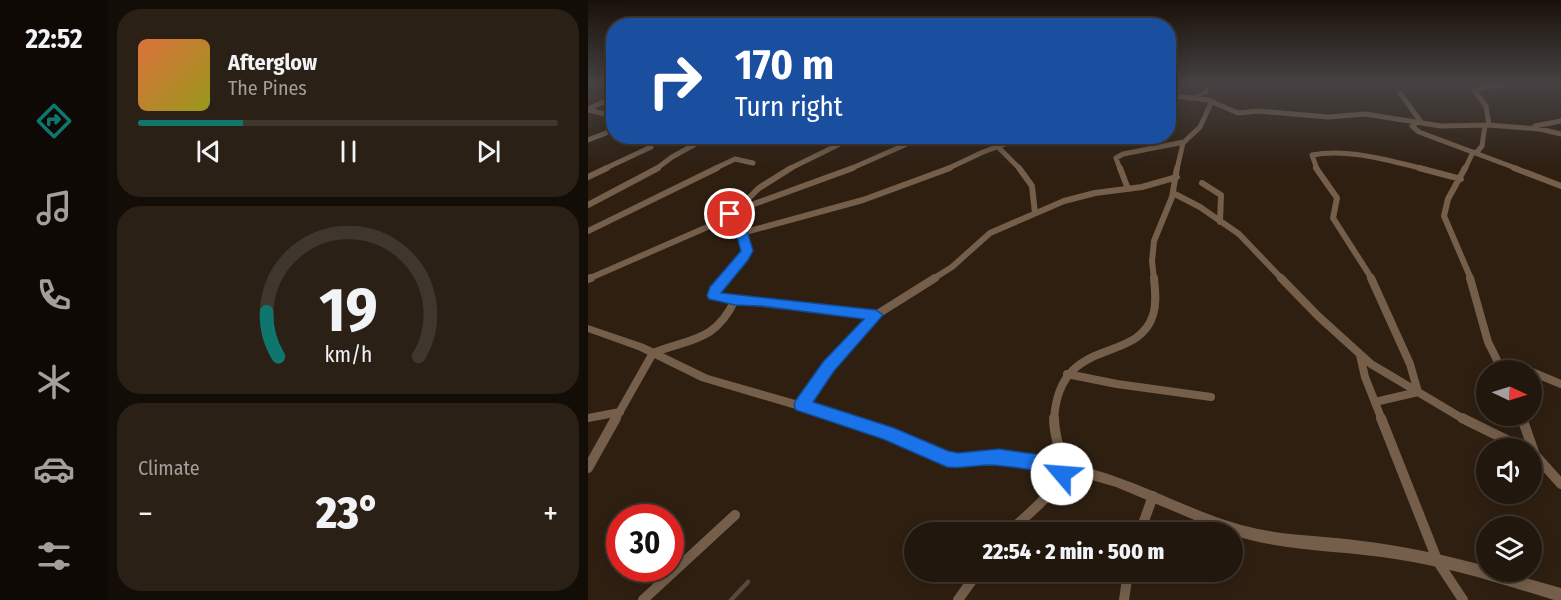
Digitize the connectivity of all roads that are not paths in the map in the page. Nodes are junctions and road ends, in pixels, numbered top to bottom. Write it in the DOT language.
graph roads {
  1 [pos="1209,111"];
  2 [pos="1234,111"];
  3 [pos="1258,111"];
  4 [pos="1258,111"];
  5 [pos="1412,111"];
  6 [pos="1486,111"];
  7 [pos="1561,121"];
  8 [pos="1419,122"];
  9 [pos="1487,125"];
  10 [pos="1531,128"];
  11 [pos="606,133"];
  12 [pos="1561,134"];
  13 [pos="588,140"];
  14 [pos="1184,142"];
  15 [pos="696,144"];
  16 [pos="839,144"];
  17 [pos="907,144"];
  18 [pos="1006,144"];
  19 [pos="1174,144"];
  20 [pos="1176,144"];
  21 [pos="651,147"];
  22 [pos="998,147"];
  23 [pos="1474,152"];
  24 [pos="753,163"];
  25 [pos="588,177"];
  26 [pos="1177,177"];
  27 [pos="1461,178"];
  28 [pos="1202,183"];
  29 [pos="1561,186"];
  30 [pos="1128,189"];
  31 [pos="1173,193"];
  32 [pos="588,205"];
  33 [pos="734,213"];
  34 [pos="1035,213"];
  35 [pos="1220,222"];
  36 [pos="588,231"];
  37 [pos="742,233"];
  38 [pos="588,279"];
  39 [pos="735,300"];
  40 [pos="876,315"];
  41 [pos="588,328"];
  42 [pos="653,353"];
  43 [pos="1360,355"];
  44 [pos="1496,360"];
  45 [pos="1067,374"];
  46 [pos="1542,376"];
  47 [pos="1561,384"];
  48 [pos="1418,392"];
  49 [pos="1211,397"];
  50 [pos="1375,402"];
  51 [pos="802,405"];
  52 [pos="620,412"];
  53 [pos="588,418"];
  54 [pos="1500,438"];
  55 [pos="1542,464"];
  56 [pos="1063,467"];
  57 [pos="588,468"];
  58 [pos="1561,484"];
  59 [pos="1153,496"];
  60 [pos="735,515"];
  61 [pos="1019,522"];
  62 [pos="1144,522"];
  63 [pos="1438,562"];
  64 [pos="971,582"];
  65 [pos="1127,582"];
  66 [pos="1561,595"];
  67 [pos="643,600"];
  68 [pos="958,600"];
  69 [pos="1124,600"];
  70 [pos="1463,600"];
  1 -- 14 [label="street"];
  2 -- 3 [label="street"];
  4 -- 8 [label="street"];
  5 -- 8 [label="street"];
  6 -- 9 [label="street"];
  7 -- 10 [label="street"];
  8 -- 9 [label="street"];
  8 -- 23 [label="street"];
  9 -- 10 [label="street"];
  9 -- 23 [label="street"];
  10 -- 12 [label="street"];
  11 -- 13 [label="street"];
  14 -- 20 [label="street"];
  14 -- 26 [label="street"];
  15 -- 32 [label="street"];
  16 -- 33 [label="street"];
  17 -- 33 [label="street"];
  18 -- 22 [label="street"];
  19 -- 30 [label="street"];
  21 -- 25 [label="street"];
  22 -- 34 [label="street"];
  22 -- 37 [label="street"];
  23 -- 27 [label="street"];
  23 -- 29 [label="street"];
  24 -- 36 [label="street"];
  26 -- 30 [label="street"];
  26 -- 31 [label="street"];
  27 -- 44 [label="street"];
  27 -- 48 [label="street"];
  28 -- 35 [label="street"];
  30 -- 34 [label="street"];
  31 -- 35 [label="street"];
  31 -- 45 [label="street"];
  33 -- 37 [label="street"];
  33 -- 38 [label="street"];
  34 -- 40 [label="street"];
  35 -- 43 [label="street"];
  37 -- 39 [label="street"];
  39 -- 40 [label="street"];
  39 -- 42 [label="street"];
  40 -- 51 [label="street"];
  41 -- 42 [label="street"];
  42 -- 51 [label="street"];
  42 -- 52 [label="street"];
  43 -- 48 [label="street"];
  43 -- 50 [label="street"];
  45 -- 49 [label="street"];
  45 -- 56 [label="street"];
  46 -- 47 [label="street"];
  48 -- 50 [label="street"];
  48 -- 54 [label="street"];
  50 -- 63 [label="street"];
  51 -- 56 [label="street"];
  52 -- 53 [label="street"];
  52 -- 57 [label="street"];
  55 -- 58 [label="street"];
  56 -- 59 [label="street"];
  56 -- 61 [label="street"];
  59 -- 62 [label="street"];
  59 -- 63 [label="street"];
  60 -- 67 [label="street"];
  63 -- 66 [label="street"];
  63 -- 70 [label="street"];
  64 -- 68 [label="street"];
  65 -- 69 [label="street"];
}
